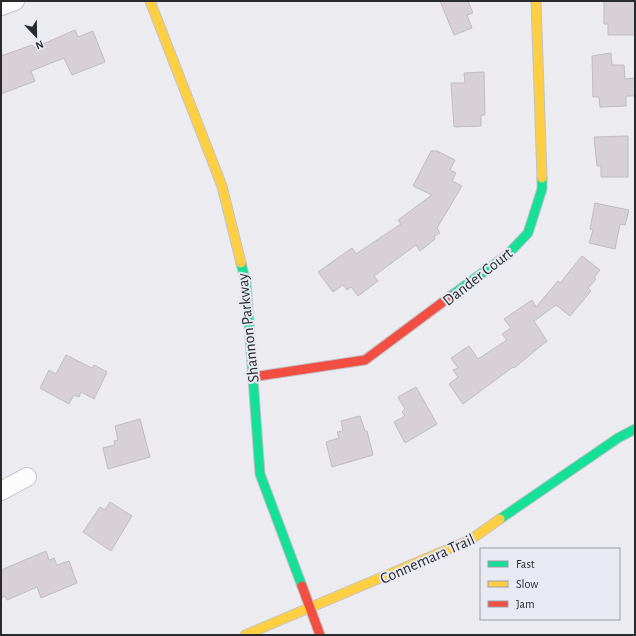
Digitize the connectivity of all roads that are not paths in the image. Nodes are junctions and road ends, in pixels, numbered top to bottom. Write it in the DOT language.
graph roads {
  1 [pos="15,1"];
  2 [pos="150,1"];
  3 [pos="536,1"];
  4 [pos="1,6"];
  5 [pos="252,377"];
  6 [pos="635,428"];
  7 [pos="27,477"];
  8 [pos="1,491"];
  9 [pos="311,608"];
  10 [pos="245,635"];
  11 [pos="320,635"];
  1 -- 4 [label="street"];
  2 -- 5 [label="street, Shannon Parkway"];
  3 -- 5 [label="street, Dander Court"];
  5 -- 9 [label="street, Shannon Parkway"];
  6 -- 9 [label="street, Connemara Trail"];
  7 -- 8 [label="street"];
  9 -- 10 [label="street, Connemara Trail"];
  9 -- 11 [label="street, Shannon Parkway"];
}
